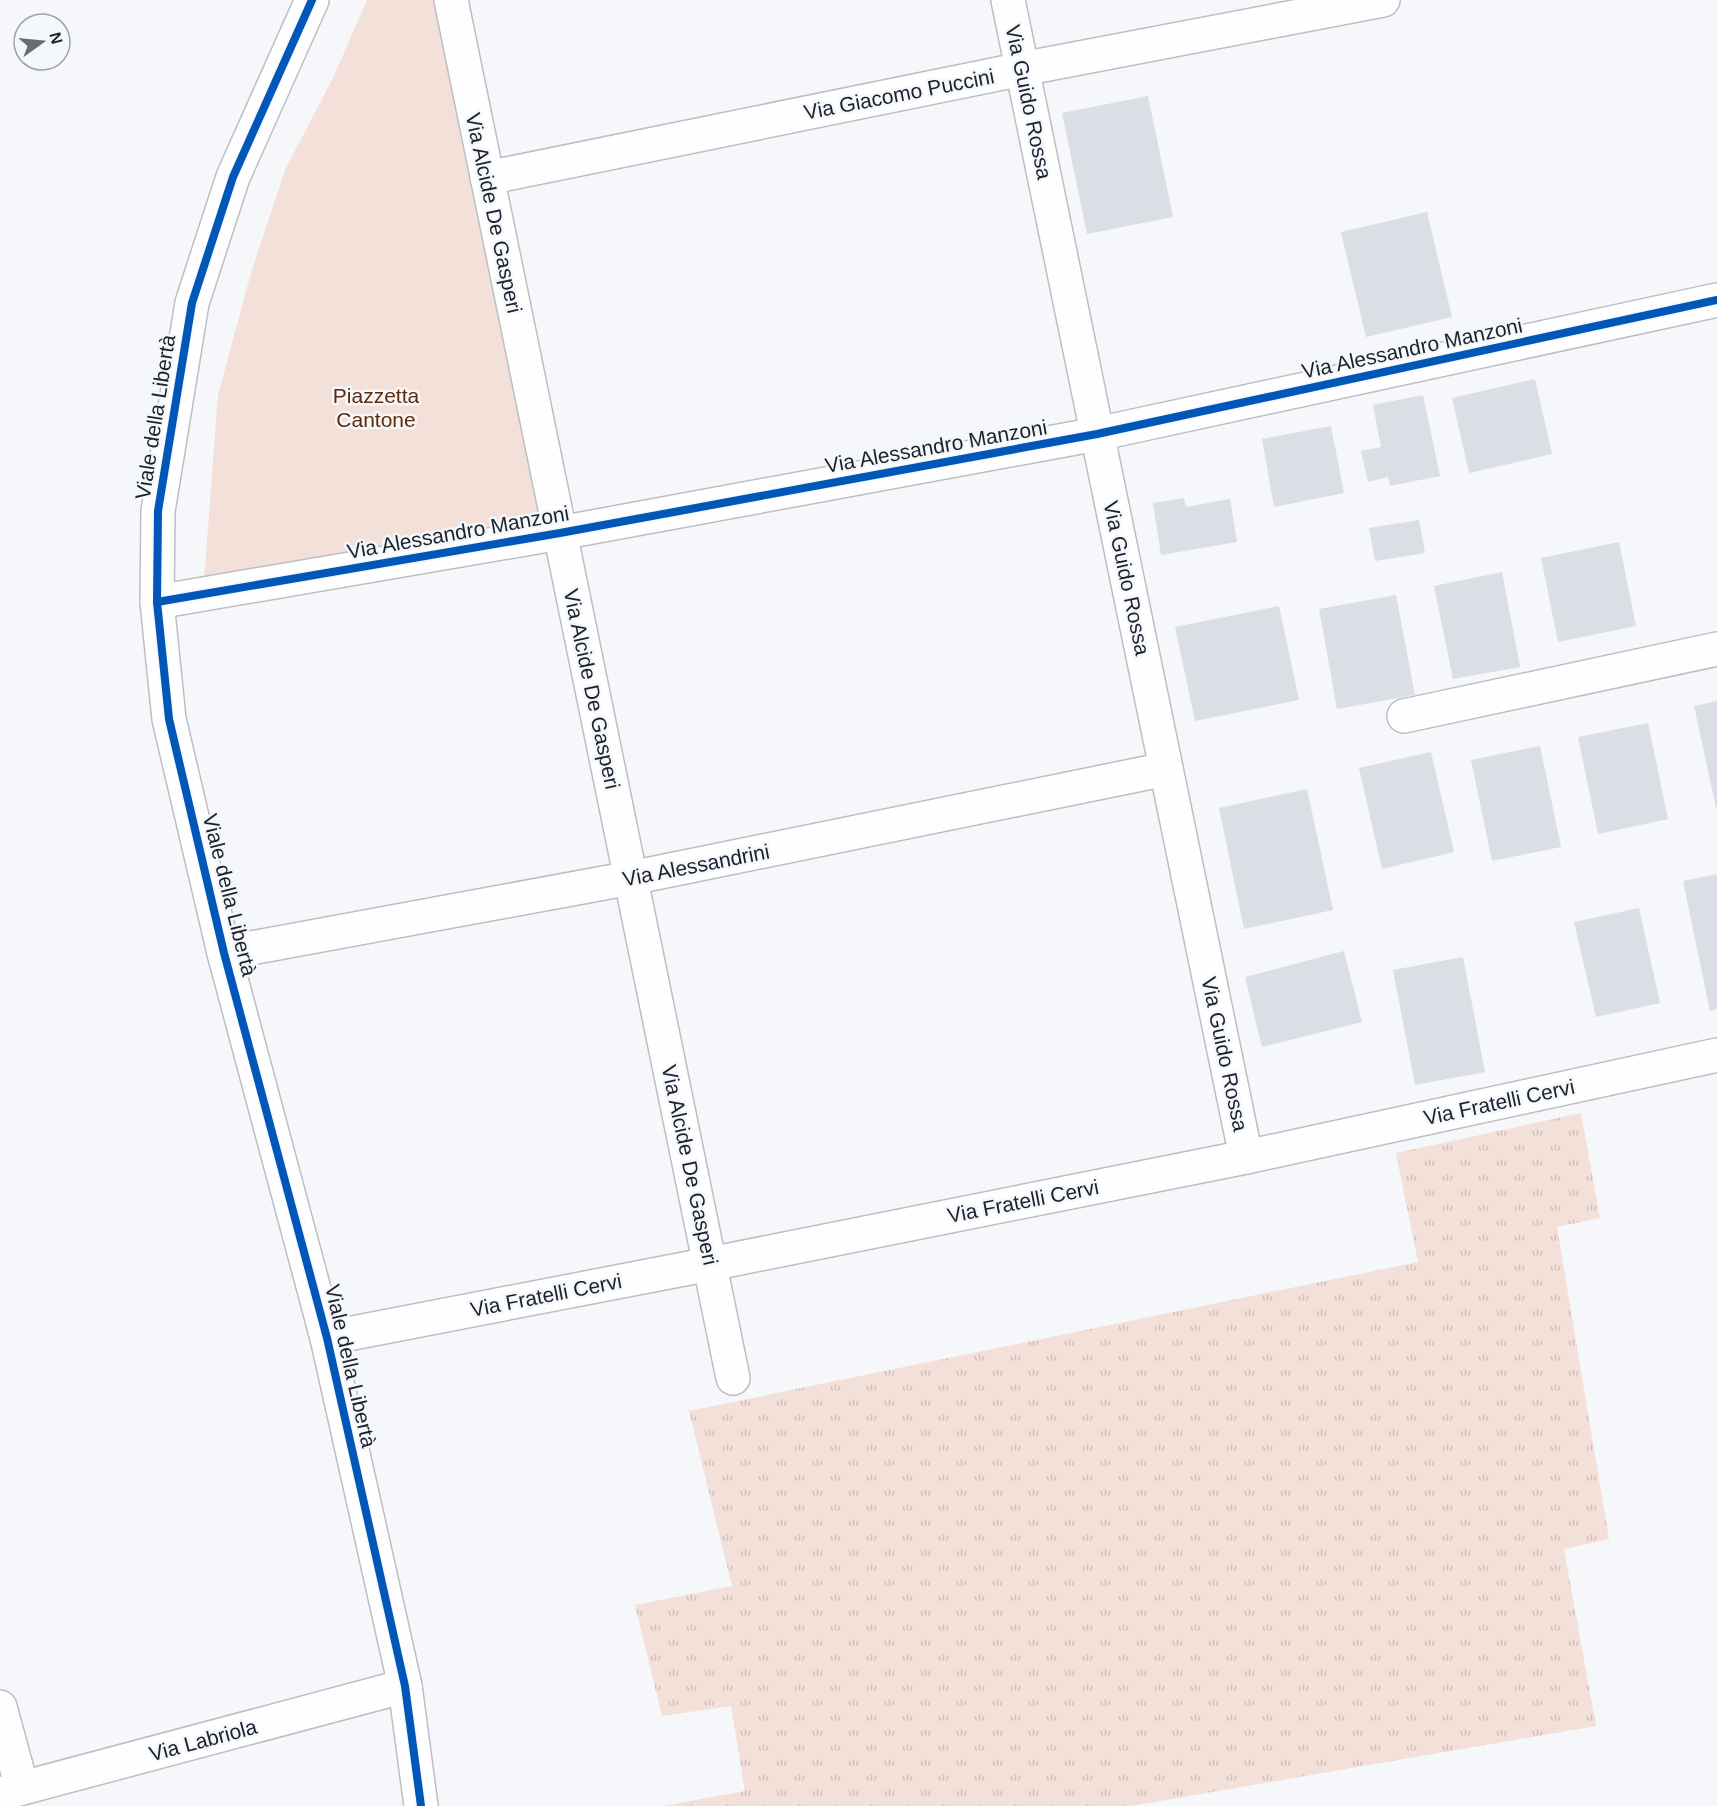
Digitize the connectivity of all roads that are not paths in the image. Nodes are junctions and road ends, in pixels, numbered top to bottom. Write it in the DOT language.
graph roads {
  1 [pos="312,0"];
  2 [pos="451,0"];
  3 [pos="1008,0"];
  4 [pos="1383,0"];
  5 [pos="1022,69"];
  6 [pos="487,178"];
  7 [pos="1717,300"];
  8 [pos="1097,434"];
  9 [pos="560,533"];
  10 [pos="157,602"];
  11 [pos="1717,649"];
  12 [pos="1404,716"];
  13 [pos="1166,769"];
  14 [pos="631,878"];
  15 [pos="224,953"];
  16 [pos="1717,1055"];
  17 [pos="1246,1156"];
  18 [pos="710,1264"];
  19 [pos="327,1338"];
  20 [pos="732,1378"];
  21 [pos="405,1686"];
  22 [pos="0,1707"];
  23 [pos="11,1791"];
  24 [pos="421,1806"];
  1 -- 10 [label="street, Viale della Libertà"];
  2 -- 6 [label="street, Via Alcide De Gasperi"];
  3 -- 5 [label="street, Via Guido Rossa"];
  4 -- 5 [label="street, Via Giacomo Puccini"];
  5 -- 6 [label="street, Via Giacomo Puccini"];
  5 -- 8 [label="street, Via Guido Rossa"];
  6 -- 9 [label="street, Via Alcide De Gasperi"];
  7 -- 8 [label="street, Via Alessandro Manzoni"];
  8 -- 9 [label="street, Via Alessandro Manzoni"];
  8 -- 13 [label="street, Via Guido Rossa"];
  9 -- 10 [label="street, Via Alessandro Manzoni"];
  9 -- 14 [label="street, Via Alcide De Gasperi"];
  10 -- 15 [label="street, Viale della Libertà"];
  11 -- 12 [label="street"];
  13 -- 14 [label="street, Via Alessandrini"];
  13 -- 17 [label="street, Via Guido Rossa"];
  14 -- 15 [label="street, Via Alessandrini"];
  14 -- 18 [label="street, Via Alcide De Gasperi"];
  15 -- 19 [label="street, Viale della Libertà"];
  16 -- 17 [label="street, Via Fratelli Cervi"];
  17 -- 18 [label="street, Via Fratelli Cervi"];
  18 -- 19 [label="street, Via Fratelli Cervi"];
  18 -- 20 [label="street, Via Alcide De Gasperi"];
  19 -- 21 [label="street, Viale della Libertà"];
  21 -- 23 [label="street, Via Labriola"];
  21 -- 24 [label="street, Viale della Libertà"];
  22 -- 23 [label="street"];
}
